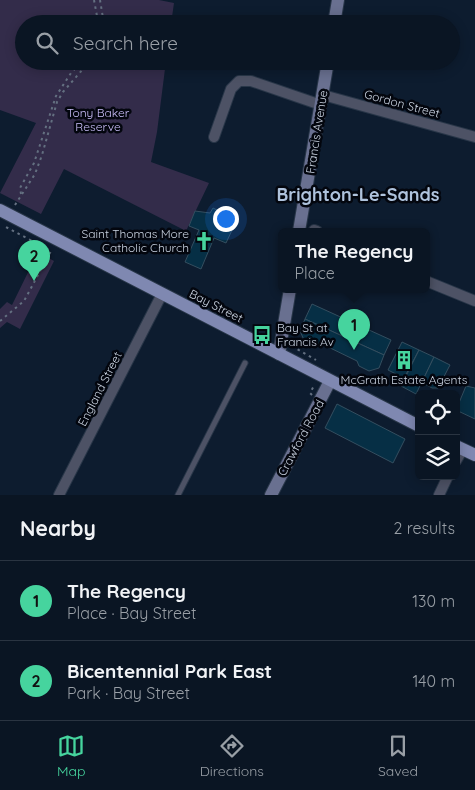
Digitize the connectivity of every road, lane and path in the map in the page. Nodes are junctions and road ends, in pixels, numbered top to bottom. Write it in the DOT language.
graph roads {
  1 [pos="94,0"];
  2 [pos="100,0"];
  3 [pos="338,0"];
  4 [pos="98,15"];
  5 [pos="102,15"];
  6 [pos="336,15"];
  7 [pos="74,70"];
  8 [pos="82,70"];
  9 [pos="327,70"];
  10 [pos="322,100"];
  11 [pos="214,137"];
  12 [pos="475,137"];
  13 [pos="21,194"];
  14 [pos="14,207"];
  15 [pos="0,210"];
  16 [pos="6,222"];
  17 [pos="300,228"];
  18 [pos="430,283"];
  19 [pos="289,293"];
  20 [pos="162,294"];
  21 [pos="475,301"];
  22 [pos="0,321"];
  23 [pos="282,336"];
  24 [pos="279,354"];
  25 [pos="317,360"];
  26 [pos="245,363"];
  27 [pos="330,381"];
  28 [pos="313,387"];
  29 [pos="310,394"];
  30 [pos="415,424"];
  31 [pos="460,447"];
  32 [pos="475,455"];
  33 [pos="446,480"];
  34 [pos="59,495"];
  35 [pos="178,495"];
  36 [pos="271,495"];
  37 [pos="438,495"];
  1 -- 4 [label="path"];
  2 -- 5 [label="path"];
  3 -- 6 [label="street"];
  7 -- 13 [label="path"];
  8 -- 13 [label="path"];
  9 -- 10 [label="street, Francis Avenue"];
  10 -- 11 [label="street, Gordon Street"];
  10 -- 12 [label="street, Gordon Street"];
  10 -- 17 [label="street, Francis Avenue"];
  13 -- 14 [label="path"];
  15 -- 20 [label="main road, Bay Street"];
  16 -- 22 [label="path"];
  18 -- 21 [label="street"];
  19 -- 23 [label="street"];
  20 -- 24 [label="main road, Bay Street"];
  20 -- 34 [label="street, England Street"];
  23 -- 24 [label="street"];
  23 -- 25 [label="path"];
  24 -- 27 [label="main road, Bay Street"];
  26 -- 35 [label="lane"];
  27 -- 30 [label="main road, Bay Street"];
  27 -- 36 [label="street, Crawford Road"];
  28 -- 29 [label="path"];
  31 -- 32 [label="main road"];
  33 -- 37 [label="street"];
}
